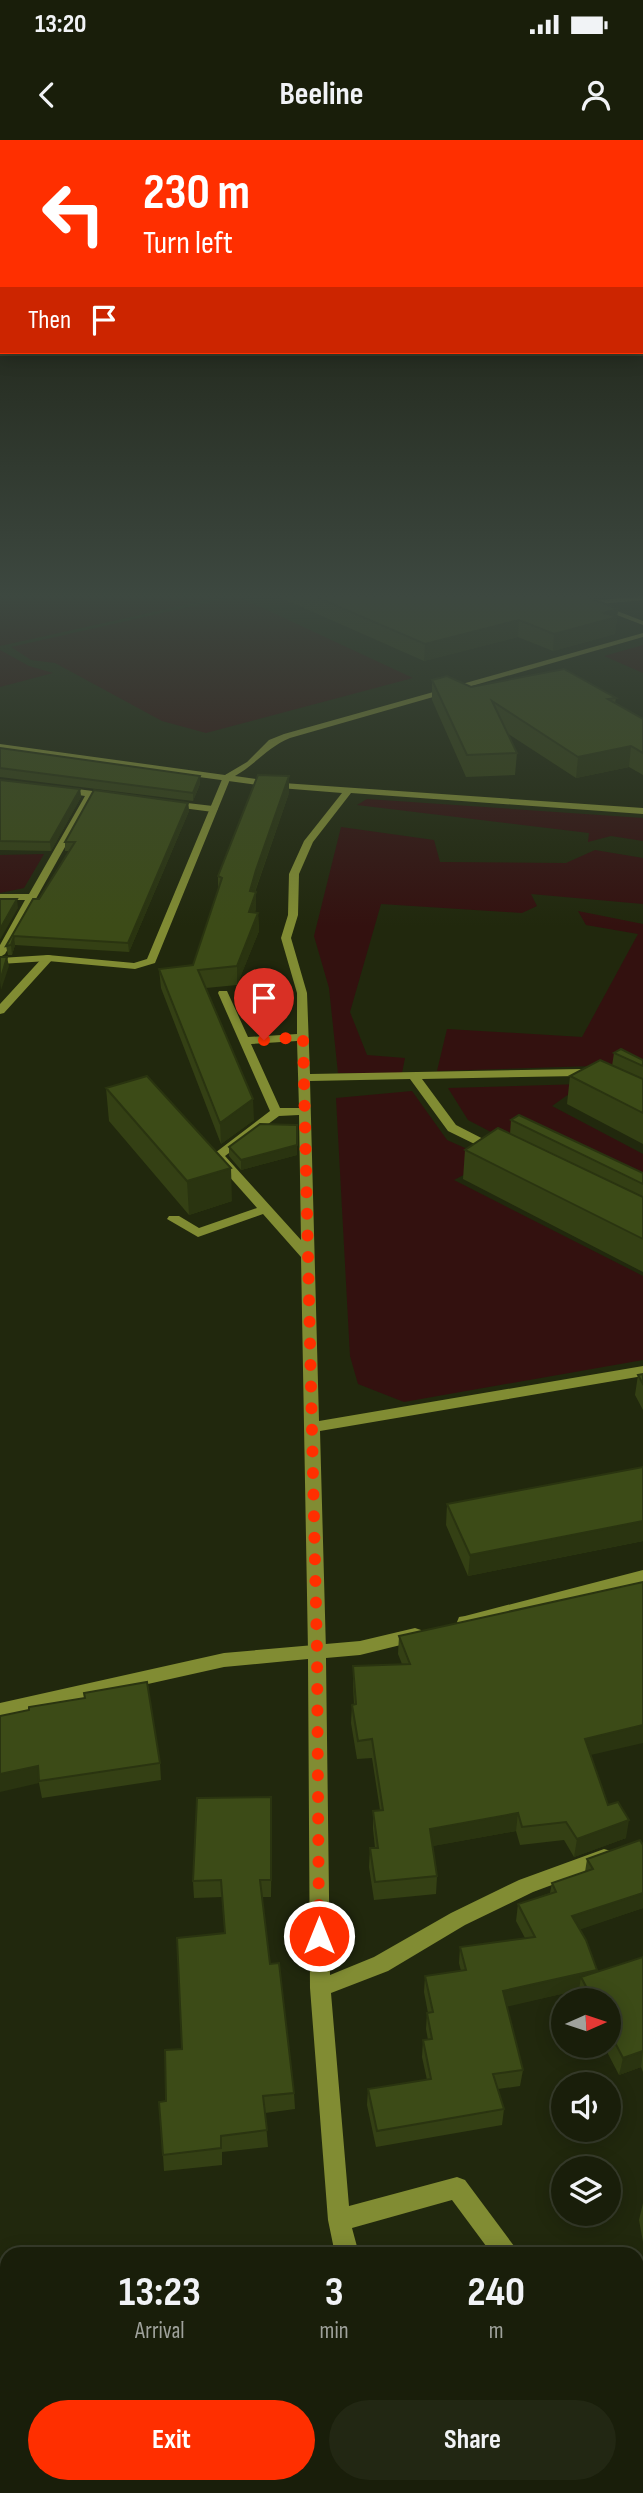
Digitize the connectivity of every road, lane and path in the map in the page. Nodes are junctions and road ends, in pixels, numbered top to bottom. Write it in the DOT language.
graph roads {
  1 [pos="393,706"];
  2 [pos="0,747"];
  3 [pos="227,777"];
  4 [pos="51,789"];
  5 [pos="347,792"];
  6 [pos="90,794"];
  7 [pos="117,797"];
  8 [pos="158,802"];
  9 [pos="213,809"];
  10 [pos="643,811"];
  11 [pos="0,897"];
  12 [pos="31,897"];
  13 [pos="0,954"];
  14 [pos="48,958"];
  15 [pos="0,961"];
  16 [pos="223,993"];
  17 [pos="0,1011"];
  18 [pos="303,1037"];
  19 [pos="244,1041"];
  20 [pos="414,1076"];
  21 [pos="305,1079"];
  22 [pos="611,1088"];
  23 [pos="306,1111"];
  24 [pos="276,1112"];
  25 [pos="499,1152"];
  26 [pos="266,1209"];
  27 [pos="174,1219"];
  28 [pos="309,1256"];
  29 [pos="643,1371"];
  30 [pos="313,1427"];
  31 [pos="643,1576"];
  32 [pos="453,1625"];
  33 [pos="426,1632"];
  34 [pos="317,1650"];
  35 [pos="0,1710"];
  36 [pos="628,1848"];
  37 [pos="320,1988"];
  38 [pos="340,2220"];
  39 [pos="346,2247"];
  40 [pos="501,2247"];
  1 -- 3 [label="street"];
  2 -- 3 [label="street"];
  3 -- 5 [label="street"];
  3 -- 9 [label="street"];
  4 -- 6 [label="street"];
  5 -- 10 [label="street"];
  5 -- 18 [label="street"];
  6 -- 7 [label="street"];
  6 -- 12 [label="street"];
  8 -- 9 [label="street"];
  9 -- 14 [label="street"];
  11 -- 12 [label="street"];
  12 -- 13 [label="street"];
  14 -- 15 [label="street"];
  14 -- 17 [label="street"];
  16 -- 19 [label="street"];
  18 -- 19 [label="street"];
  18 -- 21 [label="street"];
  19 -- 24 [label="street"];
  20 -- 21 [label="street"];
  20 -- 22 [label="street"];
  20 -- 25 [label="street"];
  21 -- 23 [label="street"];
  23 -- 24 [label="street"];
  23 -- 28 [label="street"];
  24 -- 26 [label="street"];
  26 -- 27 [label="street"];
  26 -- 28 [label="street"];
  28 -- 30 [label="street"];
  29 -- 30 [label="street"];
  30 -- 34 [label="street"];
  31 -- 32 [label="street"];
  33 -- 34 [label="street"];
  34 -- 35 [label="street"];
  34 -- 37 [label="street"];
  36 -- 37 [label="street"];
  37 -- 38 [label="street"];
  38 -- 39 [label="street"];
  38 -- 40 [label="street"];
}
